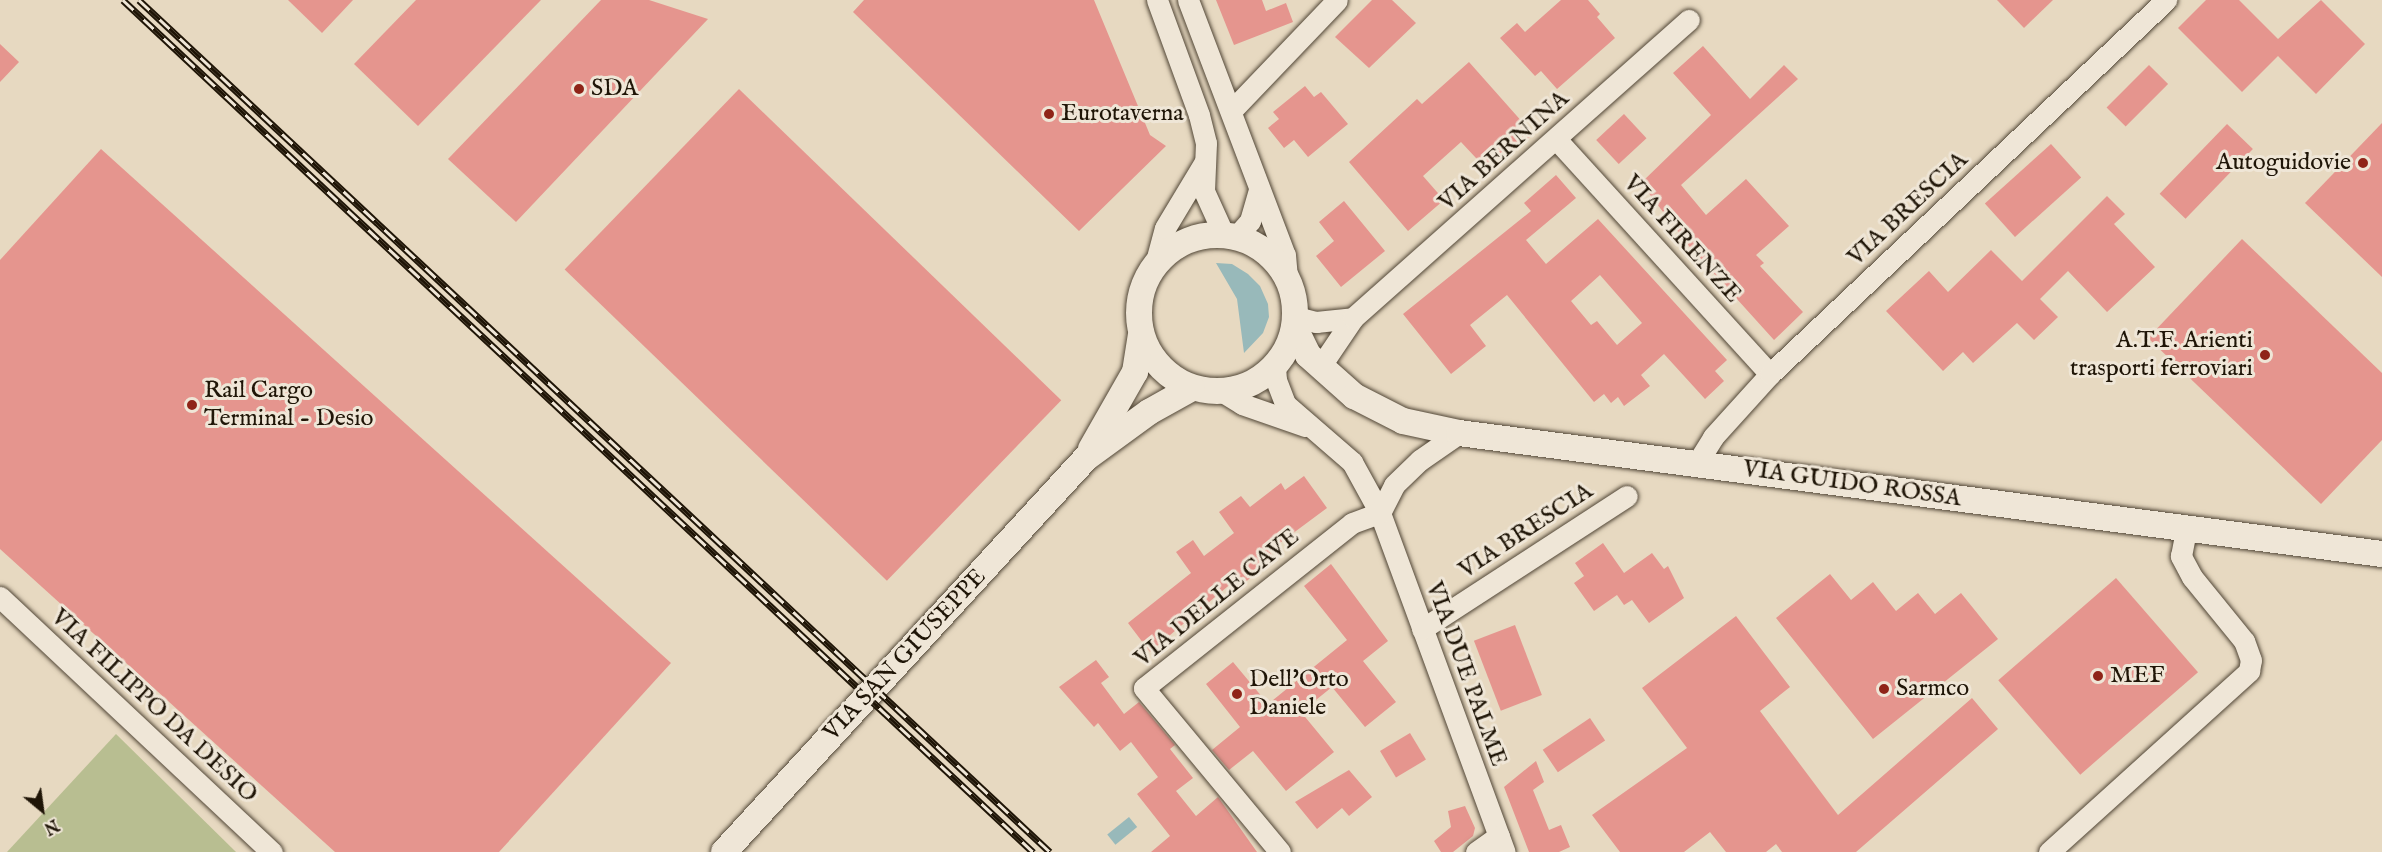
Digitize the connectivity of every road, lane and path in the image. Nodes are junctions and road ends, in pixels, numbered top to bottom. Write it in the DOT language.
graph roads {
  1 [pos="1157,0"];
  2 [pos="1188,0"];
  3 [pos="1337,0"];
  4 [pos="2166,0"];
  5 [pos="1689,20"];
  6 [pos="1231,111"];
  7 [pos="1556,139"];
  8 [pos="1204,163"];
  9 [pos="1259,189"];
  10 [pos="1230,236"];
  11 [pos="1155,265"];
  12 [pos="1287,276"];
  13 [pos="1353,318"];
  14 [pos="1295,322"];
  15 [pos="1141,333"];
  16 [pos="1276,365"];
  17 [pos="1326,373"];
  18 [pos="1770,374"];
  19 [pos="1192,388"];
  20 [pos="1223,392"];
  21 [pos="1317,430"];
  22 [pos="1459,433"];
  23 [pos="1086,458"];
  24 [pos="1697,464"];
  25 [pos="1627,496"];
  26 [pos="1380,513"];
  27 [pos="2186,530"];
  28 [pos="2382,554"];
  29 [pos="0,597"];
  30 [pos="1422,629"];
  31 [pos="1502,844"];
  32 [pos="272,852"];
  33 [pos="724,852"];
  34 [pos="1280,852"];
  35 [pos="1476,852"];
  36 [pos="2049,852"];
  1 -- 8 [label="street"];
  2 -- 6 [label="street"];
  3 -- 6 [label="street"];
  4 -- 18 [label="street, VIA BRESCIA"];
  5 -- 7 [label="street, VIA BERNINA"];
  6 -- 9 [label="street"];
  7 -- 13 [label="street, VIA BERNINA"];
  7 -- 18 [label="street, VIA FIRENZE"];
  8 -- 10 [label="street"];
  8 -- 11 [label="street"];
  9 -- 10 [label="street"];
  9 -- 12 [label="street"];
  10 -- 11 [label="street"];
  10 -- 12 [label="street"];
  11 -- 15 [label="street"];
  12 -- 14 [label="street"];
  13 -- 14 [label="street"];
  13 -- 17 [label="street, VIA BERNINA"];
  14 -- 16 [label="street"];
  14 -- 17 [label="street, VIA GUIDO ROSSA"];
  15 -- 19 [label="street"];
  15 -- 23 [label="street, VIA SAN GIUSEPPE"];
  16 -- 17 [label="street, VIA GUIDO ROSSA"];
  16 -- 20 [label="street"];
  16 -- 21 [label="street, VIA DUE PALME"];
  17 -- 22 [label="street, VIA GUIDO ROSSA"];
  18 -- 24 [label="street, VIA BRESCIA"];
  19 -- 20 [label="street"];
  19 -- 23 [label="street, VIA SAN GIUSEPPE"];
  20 -- 21 [label="street, VIA DUE PALME"];
  21 -- 26 [label="street, VIA DUE PALME"];
  22 -- 24 [label="street, VIA GUIDO ROSSA"];
  22 -- 26 [label="street"];
  23 -- 33 [label="street, VIA SAN GIUSEPPE"];
  24 -- 27 [label="street, VIA GUIDO ROSSA"];
  25 -- 30 [label="street, VIA BRESCIA"];
  26 -- 30 [label="street, VIA DUE PALME"];
  26 -- 34 [label="street, VIA DELLE CAVE"];
  27 -- 28 [label="street, VIA GUIDO ROSSA"];
  27 -- 36 [label="street"];
  29 -- 32 [label="street, VIA FILIPPO DA DESIO"];
  30 -- 31 [label="street, VIA DUE PALME"];
  31 -- 35 [label="street"];
}
